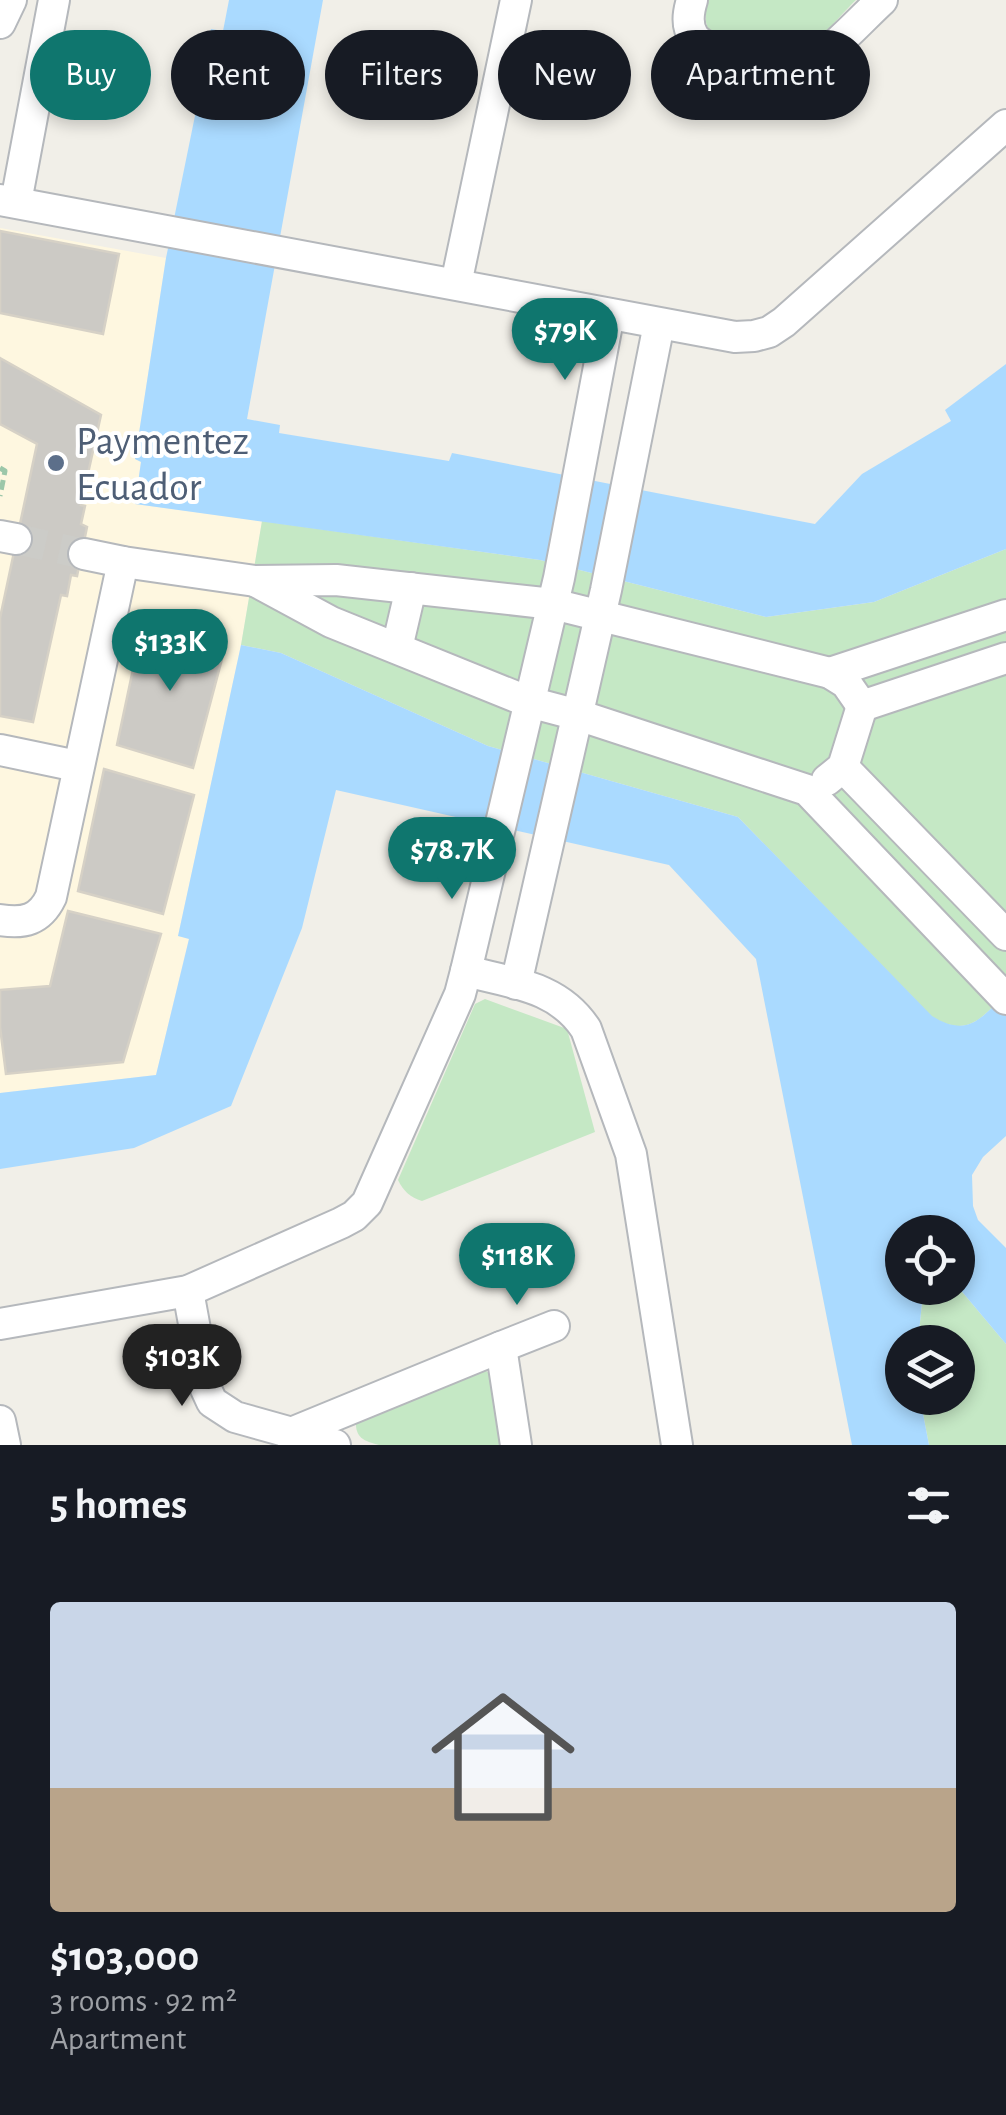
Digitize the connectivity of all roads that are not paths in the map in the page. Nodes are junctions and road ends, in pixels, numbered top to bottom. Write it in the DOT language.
graph roads {
  1 [pos="11,0"];
  2 [pos="54,0"];
  3 [pos="516,0"];
  4 [pos="692,0"];
  5 [pos="882,0"];
  6 [pos="0,23"];
  7 [pos="1006,124"];
  8 [pos="8,201"];
  9 [pos="456,284"];
  10 [pos="609,314"];
  11 [pos="659,324"];
  12 [pos="84,554"];
  13 [pos="123,562"];
  14 [pos="255,582"];
  15 [pos="411,588"];
  16 [pos="556,591"];
  17 [pos="603,604"];
  18 [pos="1006,614"];
  19 [pos="396,648"];
  20 [pos="1006,658"];
  21 [pos="830,672"];
  22 [pos="529,702"];
  23 [pos="862,706"];
  24 [pos="578,714"];
  25 [pos="0,750"];
  26 [pos="78,766"];
  27 [pos="843,767"];
  28 [pos="807,790"];
  29 [pos="0,920"];
  30 [pos="1006,935"];
  31 [pos="466,971"];
  32 [pos="516,984"];
  33 [pos="1000,994"];
  34 [pos="188,1291"];
  35 [pos="0,1324"];
  36 [pos="554,1326"];
  37 [pos="500,1347"];
  38 [pos="0,1420"];
  39 [pos="288,1434"];
  40 [pos="5,1445"];
  41 [pos="336,1445"];
  42 [pos="516,1445"];
  43 [pos="678,1445"];
  1 -- 6 [label="street"];
  2 -- 8 [label="street"];
  3 -- 9 [label="street"];
  4 -- 5 [label="street"];
  7 -- 11 [label="street"];
  8 -- 9 [label="street"];
  9 -- 10 [label="street"];
  10 -- 11 [label="street"];
  10 -- 16 [label="street"];
  11 -- 17 [label="street"];
  12 -- 13 [label="street"];
  13 -- 14 [label="street"];
  13 -- 26 [label="street"];
  14 -- 15 [label="street"];
  14 -- 19 [label="street"];
  15 -- 16 [label="street"];
  15 -- 19 [label="street"];
  16 -- 17 [label="street"];
  16 -- 22 [label="street"];
  17 -- 21 [label="street"];
  17 -- 24 [label="street"];
  18 -- 21 [label="street"];
  19 -- 22 [label="street"];
  20 -- 23 [label="street"];
  21 -- 23 [label="street"];
  22 -- 24 [label="street"];
  22 -- 31 [label="street"];
  23 -- 27 [label="street"];
  24 -- 28 [label="street"];
  24 -- 32 [label="street"];
  25 -- 26 [label="street"];
  26 -- 29 [label="street"];
  27 -- 28 [label="street"];
  27 -- 30 [label="street"];
  28 -- 33 [label="street"];
  31 -- 32 [label="street"];
  31 -- 34 [label="street"];
  32 -- 43 [label="street"];
  34 -- 35 [label="street"];
  34 -- 39 [label="street"];
  36 -- 37 [label="street"];
  37 -- 39 [label="street"];
  37 -- 42 [label="street"];
  38 -- 40 [label="street"];
  39 -- 41 [label="street"];
}
